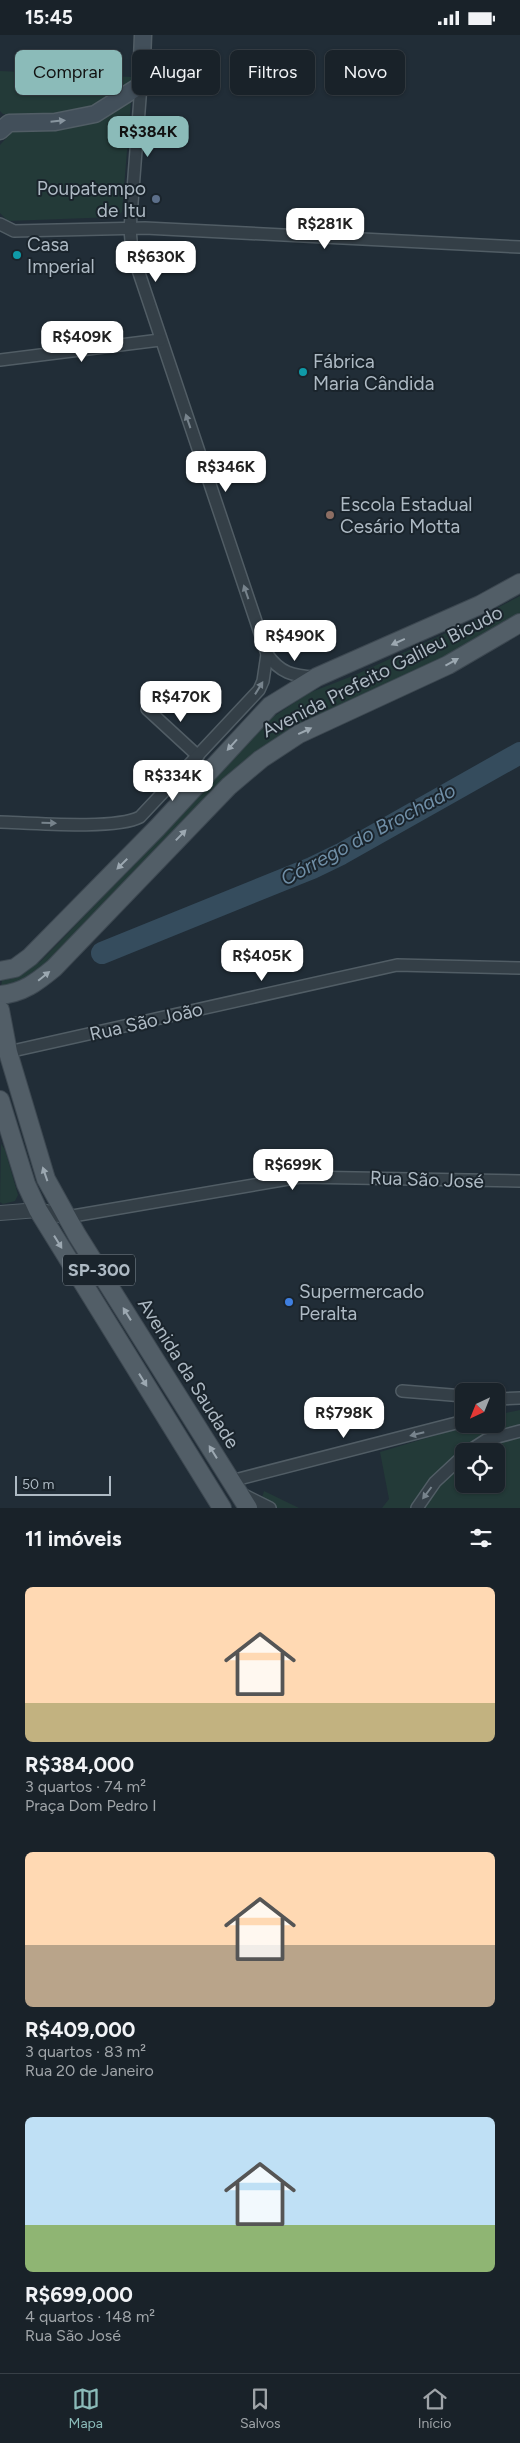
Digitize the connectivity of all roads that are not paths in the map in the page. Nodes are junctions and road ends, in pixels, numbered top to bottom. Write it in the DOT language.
graph roads {
  1 [pos="143,35"];
  2 [pos="142,50"];
  3 [pos="132,90"];
  4 [pos="139,95"];
  5 [pos="3,125"];
  6 [pos="0,224"];
  7 [pos="130,229"];
  8 [pos="520,247"];
  9 [pos="160,340"];
  10 [pos="0,360"];
  11 [pos="520,583"];
  12 [pos="520,623"];
  13 [pos="267,654"];
  14 [pos="317,677"];
  15 [pos="147,709"];
  16 [pos="198,757"];
  17 [pos="0,822"];
  18 [pos="520,969"];
  19 [pos="0,971"];
  20 [pos="0,995"];
  21 [pos="0,1010"];
  22 [pos="8,1052"];
  23 [pos="0,1100"];
  24 [pos="520,1181"];
  25 [pos="38,1210"];
  26 [pos="0,1213"];
  27 [pos="67,1217"];
  28 [pos="402,1391"];
  29 [pos="455,1395"];
  30 [pos="520,1398"];
  31 [pos="505,1399"];
  32 [pos="455,1424"];
  33 [pos="520,1431"];
  34 [pos="483,1443"];
  35 [pos="455,1463"];
  36 [pos="235,1486"];
  37 [pos="222,1504"];
  38 [pos="248,1508"];
  39 [pos="270,1508"];
  40 [pos="416,1508"];
  1 -- 2 [label="main road"];
  5 -- 3 [label="main road, one-way"];
  4 -- 7 [label="street"];
  6 -- 7 [label="street"];
  7 -- 8 [label="street"];
  7 -- 9 [label="street"];
  9 -- 10 [label="street"];
  13 -- 9 [label="street, one-way"];
  11 -- 14 [label="main road, Avenida Prefeito Galileu Bicudo, one-way"];
  20 -- 12 [label="main road, Avenida Prefeito Galileu Bicudo, one-way"];
  13 -- 14 [label="street"];
  16 -- 13 [label="street, one-way"];
  14 -- 19 [label="main road, Avenida Prefeito Galileu Bicudo, one-way"];
  15 -- 16 [label="street"];
  17 -- 16 [label="street, one-way"];
  18 -- 22 [label="street, Rua São João"];
  21 -- 22 [label="main road, Avenida da Saudade / SP-300"];
  27 -- 22 [label="main road, Avenida da Saudade / SP-300, one-way"];
  23 -- 25 [label="main road, SP-300"];
  24 -- 27 [label="street, Rua São José"];
  25 -- 26 [label="street"];
  25 -- 27 [label="street"];
  25 -- 37 [label="main road, SP-300, one-way"];
  36 -- 27 [label="main road, Avenida da Saudade / SP-300, one-way"];
  28 -- 29 [label="street"];
  30 -- 31 [label="street"];
  32 -- 36 [label="street, one-way"];
  33 -- 34 [label="street"];
  35 -- 40 [label="street, one-way"];
  36 -- 38 [label="main road, Avenida da Saudade / SP-300"];
  36 -- 39 [label="street"];
}
